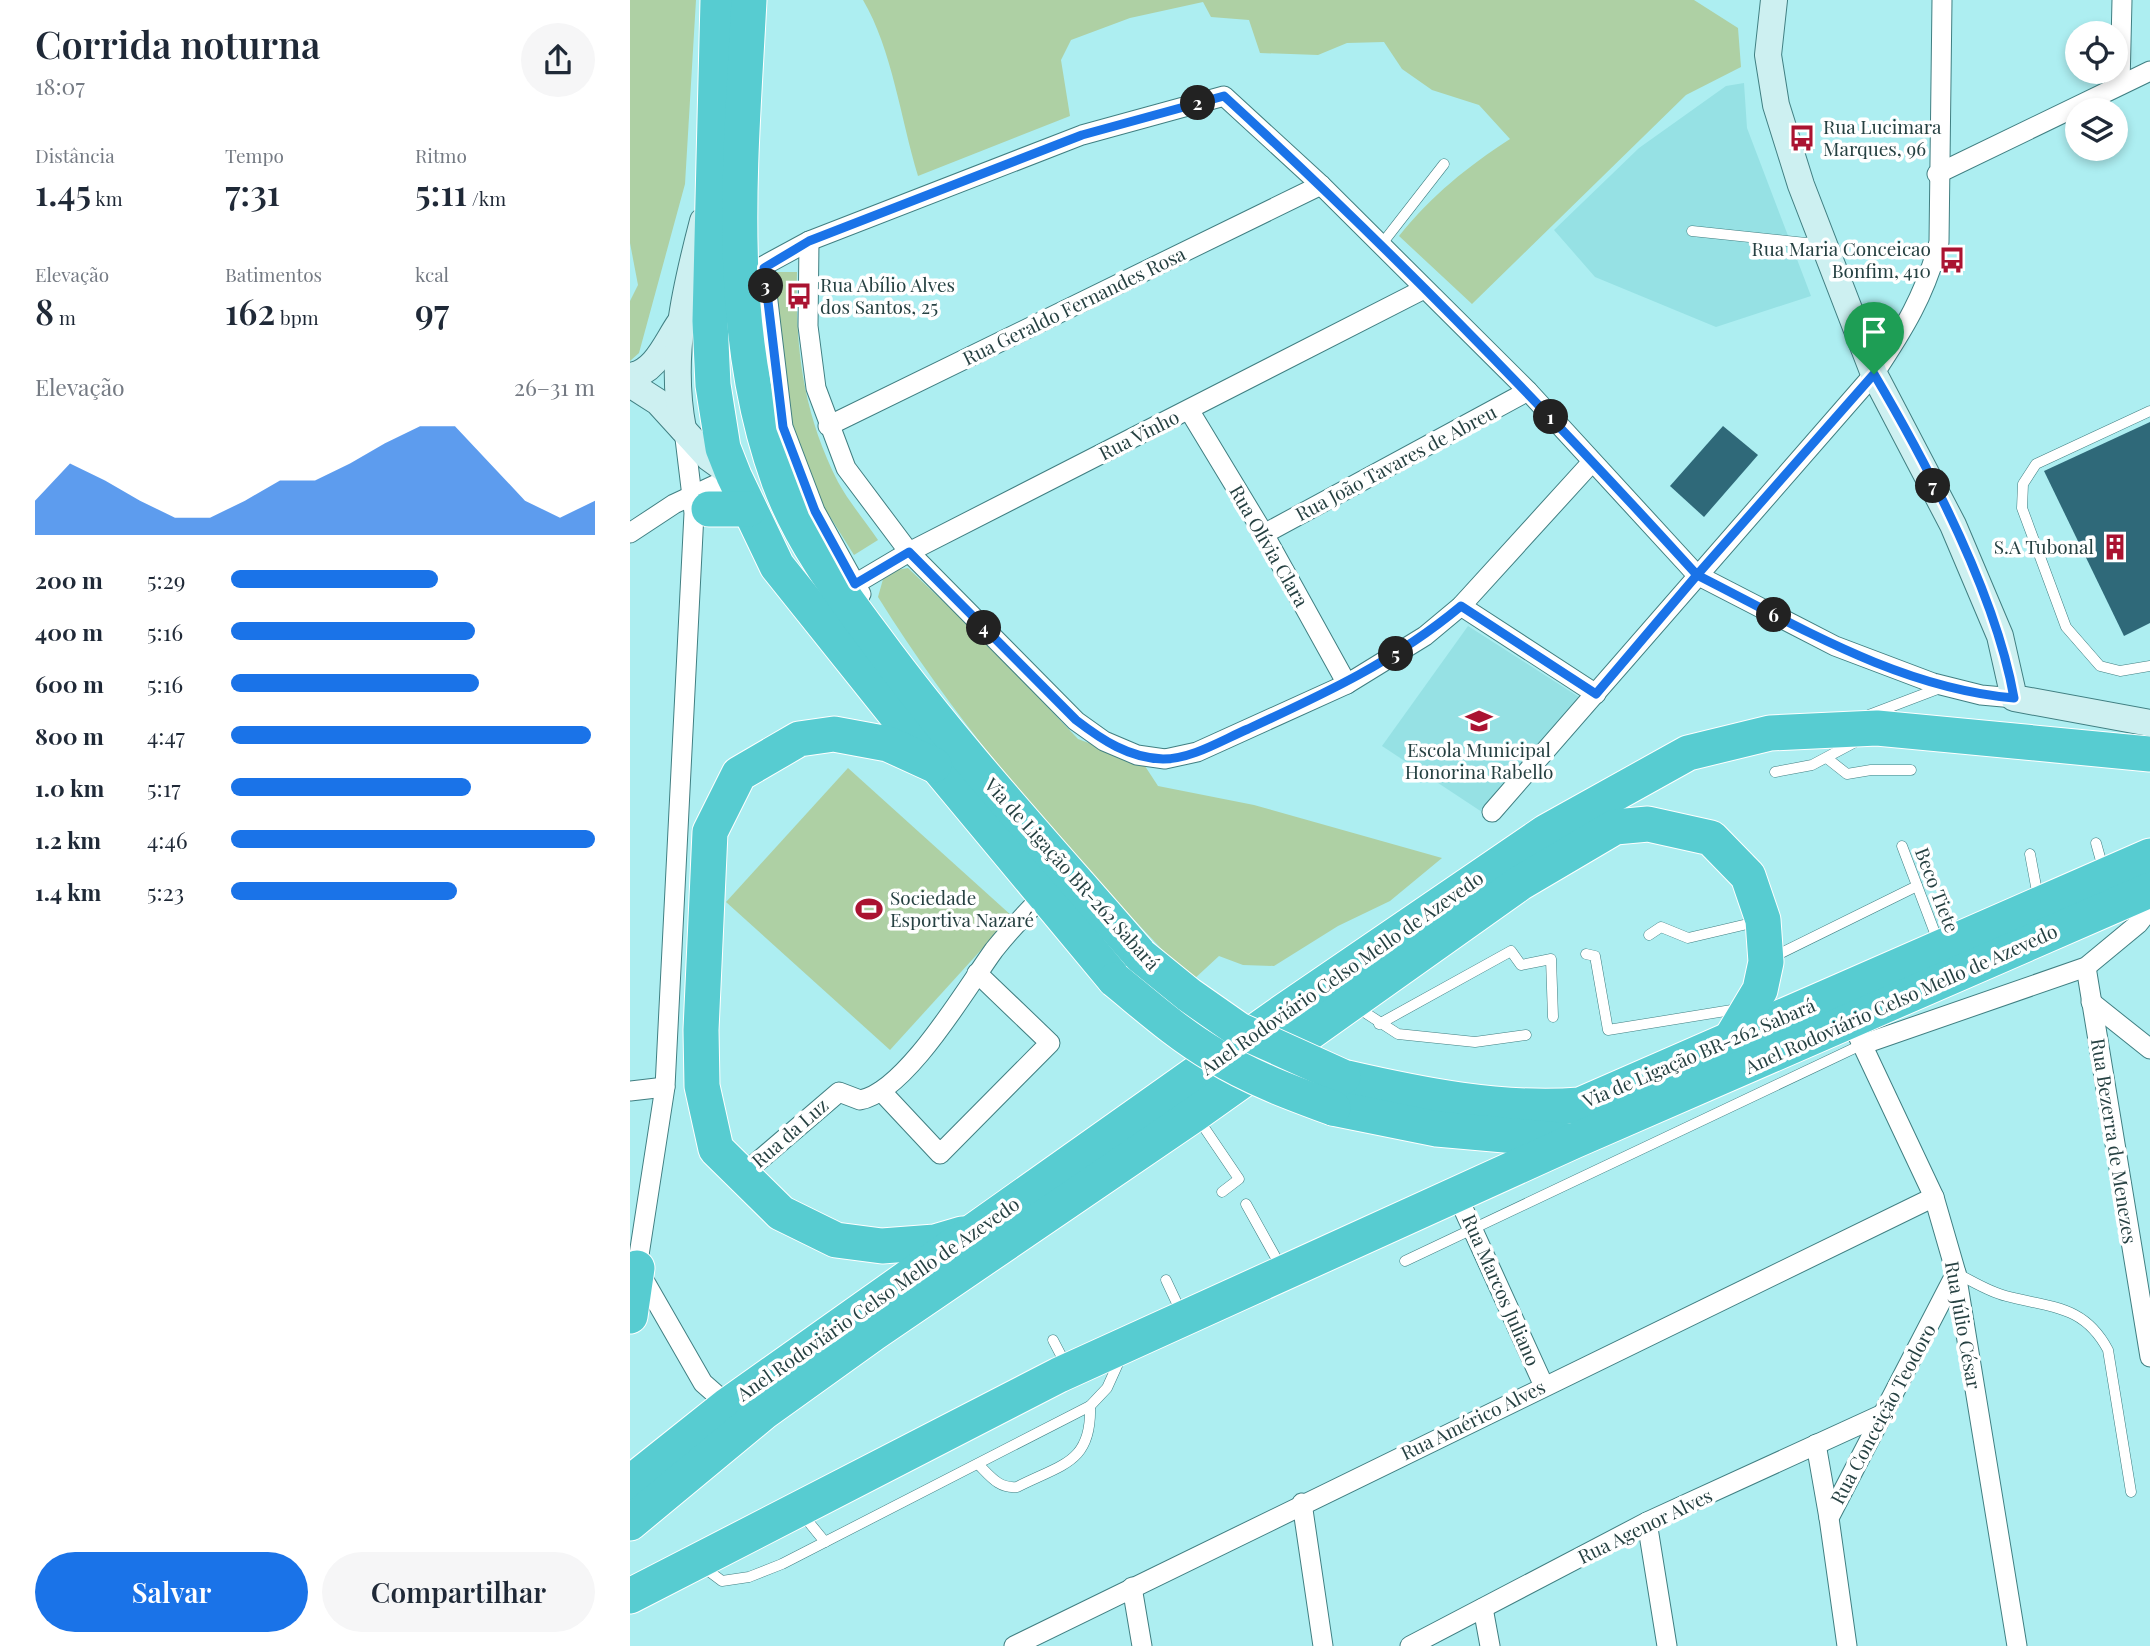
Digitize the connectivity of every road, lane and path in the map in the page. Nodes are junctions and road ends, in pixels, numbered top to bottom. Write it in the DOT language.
graph roads {
  1 [pos="718,0"];
  2 [pos="749,0"];
  3 [pos="1773,0"];
  4 [pos="1941,0"];
  5 [pos="2122,0"];
  6 [pos="2150,71"];
  7 [pos="2120,85"];
  8 [pos="1444,164"];
  9 [pos="1937,174"];
  10 [pos="712,184"];
  11 [pos="1321,185"];
  12 [pos="1692,231"];
  13 [pos="1822,240"];
  14 [pos="809,241"];
  15 [pos="1381,245"];
  16 [pos="749,283"];
  17 [pos="1424,289"];
  18 [pos="680,322"];
  19 [pos="1874,374"];
  20 [pos="630,376"];
  21 [pos="630,384"];
  22 [pos="1528,391"];
  23 [pos="1188,410"];
  24 [pos="2150,411"];
  25 [pos="828,426"];
  26 [pos="683,429"];
  27 [pos="1591,462"];
  28 [pos="734,476"];
  29 [pos="749,509"];
  30 [pos="699,514"];
  31 [pos="630,533"];
  32 [pos="1264,534"];
  33 [pos="909,552"];
  34 [pos="1697,575"];
  35 [pos="855,584"];
  36 [pos="1461,606"];
  37 [pos="2150,666"];
  38 [pos="1347,684"];
  39 [pos="1944,686"];
  40 [pos="915,693"];
  41 [pos="1596,694"];
  42 [pos="2014,698"];
  43 [pos="2150,723"];
  44 [pos="1834,745"];
  45 [pos="2150,754"];
  46 [pos="937,766"];
  47 [pos="1911,770"];
  48 [pos="1776,772"];
  49 [pos="1492,812"];
  50 [pos="1902,846"];
  51 [pos="2030,854"];
  52 [pos="2150,856"];
  53 [pos="1917,886"];
  54 [pos="2150,890"];
  55 [pos="1045,894"];
  56 [pos="2039,904"];
  57 [pos="2150,909"];
  58 [pos="1763,920"];
  59 [pos="1649,935"];
  60 [pos="1940,948"];
  61 [pos="1586,954"];
  62 [pos="1766,962"];
  63 [pos="2086,967"];
  64 [pos="977,973"];
  65 [pos="2091,1002"];
  66 [pos="1352,1003"];
  67 [pos="1752,1007"];
  68 [pos="1553,1017"];
  69 [pos="1379,1024"];
  70 [pos="1856,1033"];
  71 [pos="1527,1035"];
  72 [pos="1729,1042"];
  73 [pos="2150,1049"];
  74 [pos="665,1087"];
  75 [pos="630,1091"];
  76 [pos="881,1091"];
  77 [pos="1338,1092"];
  78 [pos="1195,1114"];
  79 [pos="1574,1141"];
  80 [pos="742,1175"];
  81 [pos="1222,1192"];
  82 [pos="1457,1195"];
  83 [pos="1934,1197"];
  84 [pos="1246,1204"];
  85 [pos="979,1228"];
  86 [pos="1474,1231"];
  87 [pos="1405,1261"];
  88 [pos="637,1268"];
  89 [pos="1284,1273"];
  90 [pos="1956,1273"];
  91 [pos="1166,1280"];
  92 [pos="630,1316"];
  93 [pos="1184,1318"];
  94 [pos="1053,1340"];
  95 [pos="1126,1344"];
  96 [pos="2150,1357"];
  97 [pos="1069,1370"];
  98 [pos="1544,1386"];
  99 [pos="729,1405"];
  100 [pos="1090,1406"];
  101 [pos="1883,1414"];
  102 [pos="1816,1444"];
  103 [pos="978,1464"];
  104 [pos="630,1483"];
  105 [pos="2131,1492"];
  106 [pos="1302,1503"];
  107 [pos="799,1511"];
  108 [pos="1829,1518"];
  109 [pos="1647,1522"];
  110 [pos="630,1524"];
  111 [pos="825,1542"];
  112 [pos="696,1562"];
  113 [pos="1132,1587"];
  114 [pos="630,1596"];
  115 [pos="1483,1608"];
  116 [pos="1014,1646"];
  117 [pos="1142,1646"];
  118 [pos="1323,1646"];
  119 [pos="1410,1646"];
  120 [pos="1490,1646"];
  121 [pos="1667,1646"];
  122 [pos="1847,1646"];
  123 [pos="2017,1646"];
  1 -- 10 [label="highway, Via de Ligação BR-262 Sabará"];
  2 -- 16 [label="highway, Via de Ligação BR-262 Sabará"];
  3 -- 13 [label="street"];
  4 -- 9 [label="street"];
  5 -- 7 [label="street"];
  6 -- 7 [label="street"];
  7 -- 9 [label="street"];
  8 -- 15 [label="lane"];
  9 -- 19 [label="street"];
  10 -- 18 [label="street, Via de Ligação BR-262 Sabará"];
  10 -- 28 [label="highway, Via de Ligação BR-262 Sabará"];
  11 -- 14 [label="street"];
  11 -- 15 [label="street"];
  11 -- 25 [label="street, Rua Geraldo Fernandes Rosa"];
  12 -- 13 [label="lane"];
  13 -- 19 [label="street"];
  14 -- 16 [label="street"];
  14 -- 25 [label="street"];
  15 -- 17 [label="street"];
  16 -- 28 [label="highway"];
  16 -- 35 [label="street, Via de Ligação BR-262 Sabará"];
  16 -- 40 [label="highway, Via de Ligação BR-262 Sabará"];
  17 -- 22 [label="street"];
  17 -- 23 [label="street, Rua Vinho"];
  18 -- 20 [label="street"];
  18 -- 26 [label="street"];
  19 -- 34 [label="street"];
  19 -- 42 [label="street"];
  21 -- 26 [label="street"];
  22 -- 27 [label="street"];
  22 -- 32 [label="street, Rua João Tavares de Abreu"];
  23 -- 32 [label="street, Rua Olívia Clara"];
  23 -- 33 [label="street, Rua Vinho"];
  24 -- 37 [label="lane"];
  25 -- 33 [label="street"];
  26 -- 28 [label="street"];
  26 -- 30 [label="street"];
  27 -- 34 [label="street"];
  27 -- 36 [label="street"];
  28 -- 29 [label="highway, Via de Ligação BR-262 Sabará"];
  28 -- 30 [label="street"];
  29 -- 30 [label="highway"];
  29 -- 46 [label="highway, Via de Ligação BR-262 Sabará"];
  30 -- 31 [label="street"];
  30 -- 74 [label="street"];
  32 -- 38 [label="street, Rua Olívia Clara"];
  33 -- 35 [label="street, Rua Vinho"];
  33 -- 38 [label="street"];
  34 -- 39 [label="street"];
  34 -- 41 [label="street"];
  35 -- 40 [label="street, Via de Ligação BR-262 Sabará"];
  36 -- 38 [label="street"];
  36 -- 41 [label="street"];
  39 -- 42 [label="street"];
  39 -- 44 [label="lane"];
  40 -- 77 [label="highway, Via de Ligação BR-262 Sabará, bridge"];
  41 -- 49 [label="street"];
  42 -- 43 [label="street"];
  44 -- 45 [label="highway, Anel Rodoviário Celso Mello de Azevedo"];
  44 -- 47 [label="lane"];
  44 -- 48 [label="lane"];
  44 -- 85 [label="highway, Anel Rodoviário Celso Mello de Azevedo"];
  46 -- 55 [label="highway, Via de Ligação BR-262 Sabará"];
  46 -- 80 [label="highway"];
  50 -- 53 [label="lane, Beco Tiete"];
  51 -- 56 [label="lane"];
  52 -- 56 [label="highway, Via de Ligação BR-262 Sabará"];
  53 -- 60 [label="lane, Beco Tiete"];
  53 -- 62 [label="lane"];
  54 -- 70 [label="highway, Anel Rodoviário Celso Mello de Azevedo"];
  55 -- 64 [label="street"];
  55 -- 77 [label="highway, Via de Ligação BR-262 Sabará, bridge"];
  56 -- 60 [label="highway, Via de Ligação BR-262 Sabará"];
  57 -- 63 [label="street"];
  58 -- 59 [label="lane"];
  58 -- 62 [label="highway"];
  58 -- 66 [label="highway"];
  60 -- 72 [label="highway, Via de Ligação BR-262 Sabará"];
  61 -- 67 [label="lane"];
  62 -- 67 [label="highway"];
  63 -- 65 [label="street, Rua Bezerra de Menezes"];
  63 -- 70 [label="street"];
  64 -- 76 [label="street"];
  64 -- 76 [label="street"];
  65 -- 73 [label="street"];
  65 -- 96 [label="street, Rua Bezerra de Menezes"];
  66 -- 69 [label="lane"];
  66 -- 78 [label="highway"];
  67 -- 72 [label="highway"];
  68 -- 69 [label="lane"];
  69 -- 71 [label="lane"];
  70 -- 79 [label="highway, Anel Rodoviário Celso Mello de Azevedo"];
  70 -- 83 [label="street, Rua Júlio César"];
  70 -- 86 [label="lane"];
  72 -- 77 [label="highway, Via de Ligação BR-262 Sabará"];
  74 -- 75 [label="street"];
  74 -- 88 [label="street"];
  76 -- 80 [label="street, Rua da Luz"];
  77 -- 79 [label="highway, Via de Ligação BR-262 Sabará"];
  78 -- 81 [label="lane"];
  78 -- 110 [label="highway"];
  79 -- 82 [label="highway, Anel Rodoviário Celso Mello de Azevedo"];
  80 -- 85 [label="highway"];
  82 -- 86 [label="street, Rua Marcos Juliano"];
  82 -- 89 [label="highway, Anel Rodoviário Celso Mello de Azevedo"];
  83 -- 90 [label="street, Rua Júlio César"];
  83 -- 98 [label="street, Rua Américo Alves"];
  84 -- 89 [label="lane"];
  85 -- 99 [label="highway, Anel Rodoviário Celso Mello de Azevedo"];
  86 -- 87 [label="lane"];
  86 -- 98 [label="street, Rua Marcos Juliano"];
  88 -- 92 [label="highway"];
  88 -- 99 [label="street"];
  89 -- 93 [label="highway, Anel Rodoviário Celso Mello de Azevedo"];
  90 -- 101 [label="street, Rua Conceição Teodoro"];
  90 -- 105 [label="lane"];
  90 -- 123 [label="street, Rua Júlio César"];
  91 -- 93 [label="lane"];
  93 -- 95 [label="highway, Anel Rodoviário Celso Mello de Azevedo"];
  94 -- 97 [label="lane"];
  95 -- 97 [label="highway, Anel Rodoviário Celso Mello de Azevedo"];
  95 -- 100 [label="lane"];
  97 -- 107 [label="highway, Anel Rodoviário Celso Mello de Azevedo"];
  98 -- 106 [label="street, Rua Américo Alves"];
  99 -- 104 [label="highway, Anel Rodoviário Celso Mello de Azevedo"];
  100 -- 103 [label="lane"];
  100 -- 103 [label="lane"];
  101 -- 102 [label="street, Rua Agenor Alves"];
  101 -- 108 [label="street, Rua Conceição Teodoro"];
  102 -- 108 [label="street, Rua Conceição Teodoro"];
  102 -- 109 [label="street, Rua Agenor Alves"];
  103 -- 111 [label="lane"];
  106 -- 113 [label="street, Rua Américo Alves"];
  106 -- 118 [label="street"];
  107 -- 111 [label="lane"];
  107 -- 112 [label="highway, Anel Rodoviário Celso Mello de Azevedo"];
  108 -- 122 [label="street, Rua Conceição Teodoro"];
  109 -- 115 [label="street, Rua Agenor Alves"];
  109 -- 121 [label="street"];
  111 -- 112 [label="lane"];
  112 -- 114 [label="highway, Anel Rodoviário Celso Mello de Azevedo"];
  113 -- 116 [label="street, Rua Américo Alves"];
  113 -- 117 [label="street"];
  115 -- 119 [label="street, Rua Agenor Alves"];
  115 -- 120 [label="street"];
}
